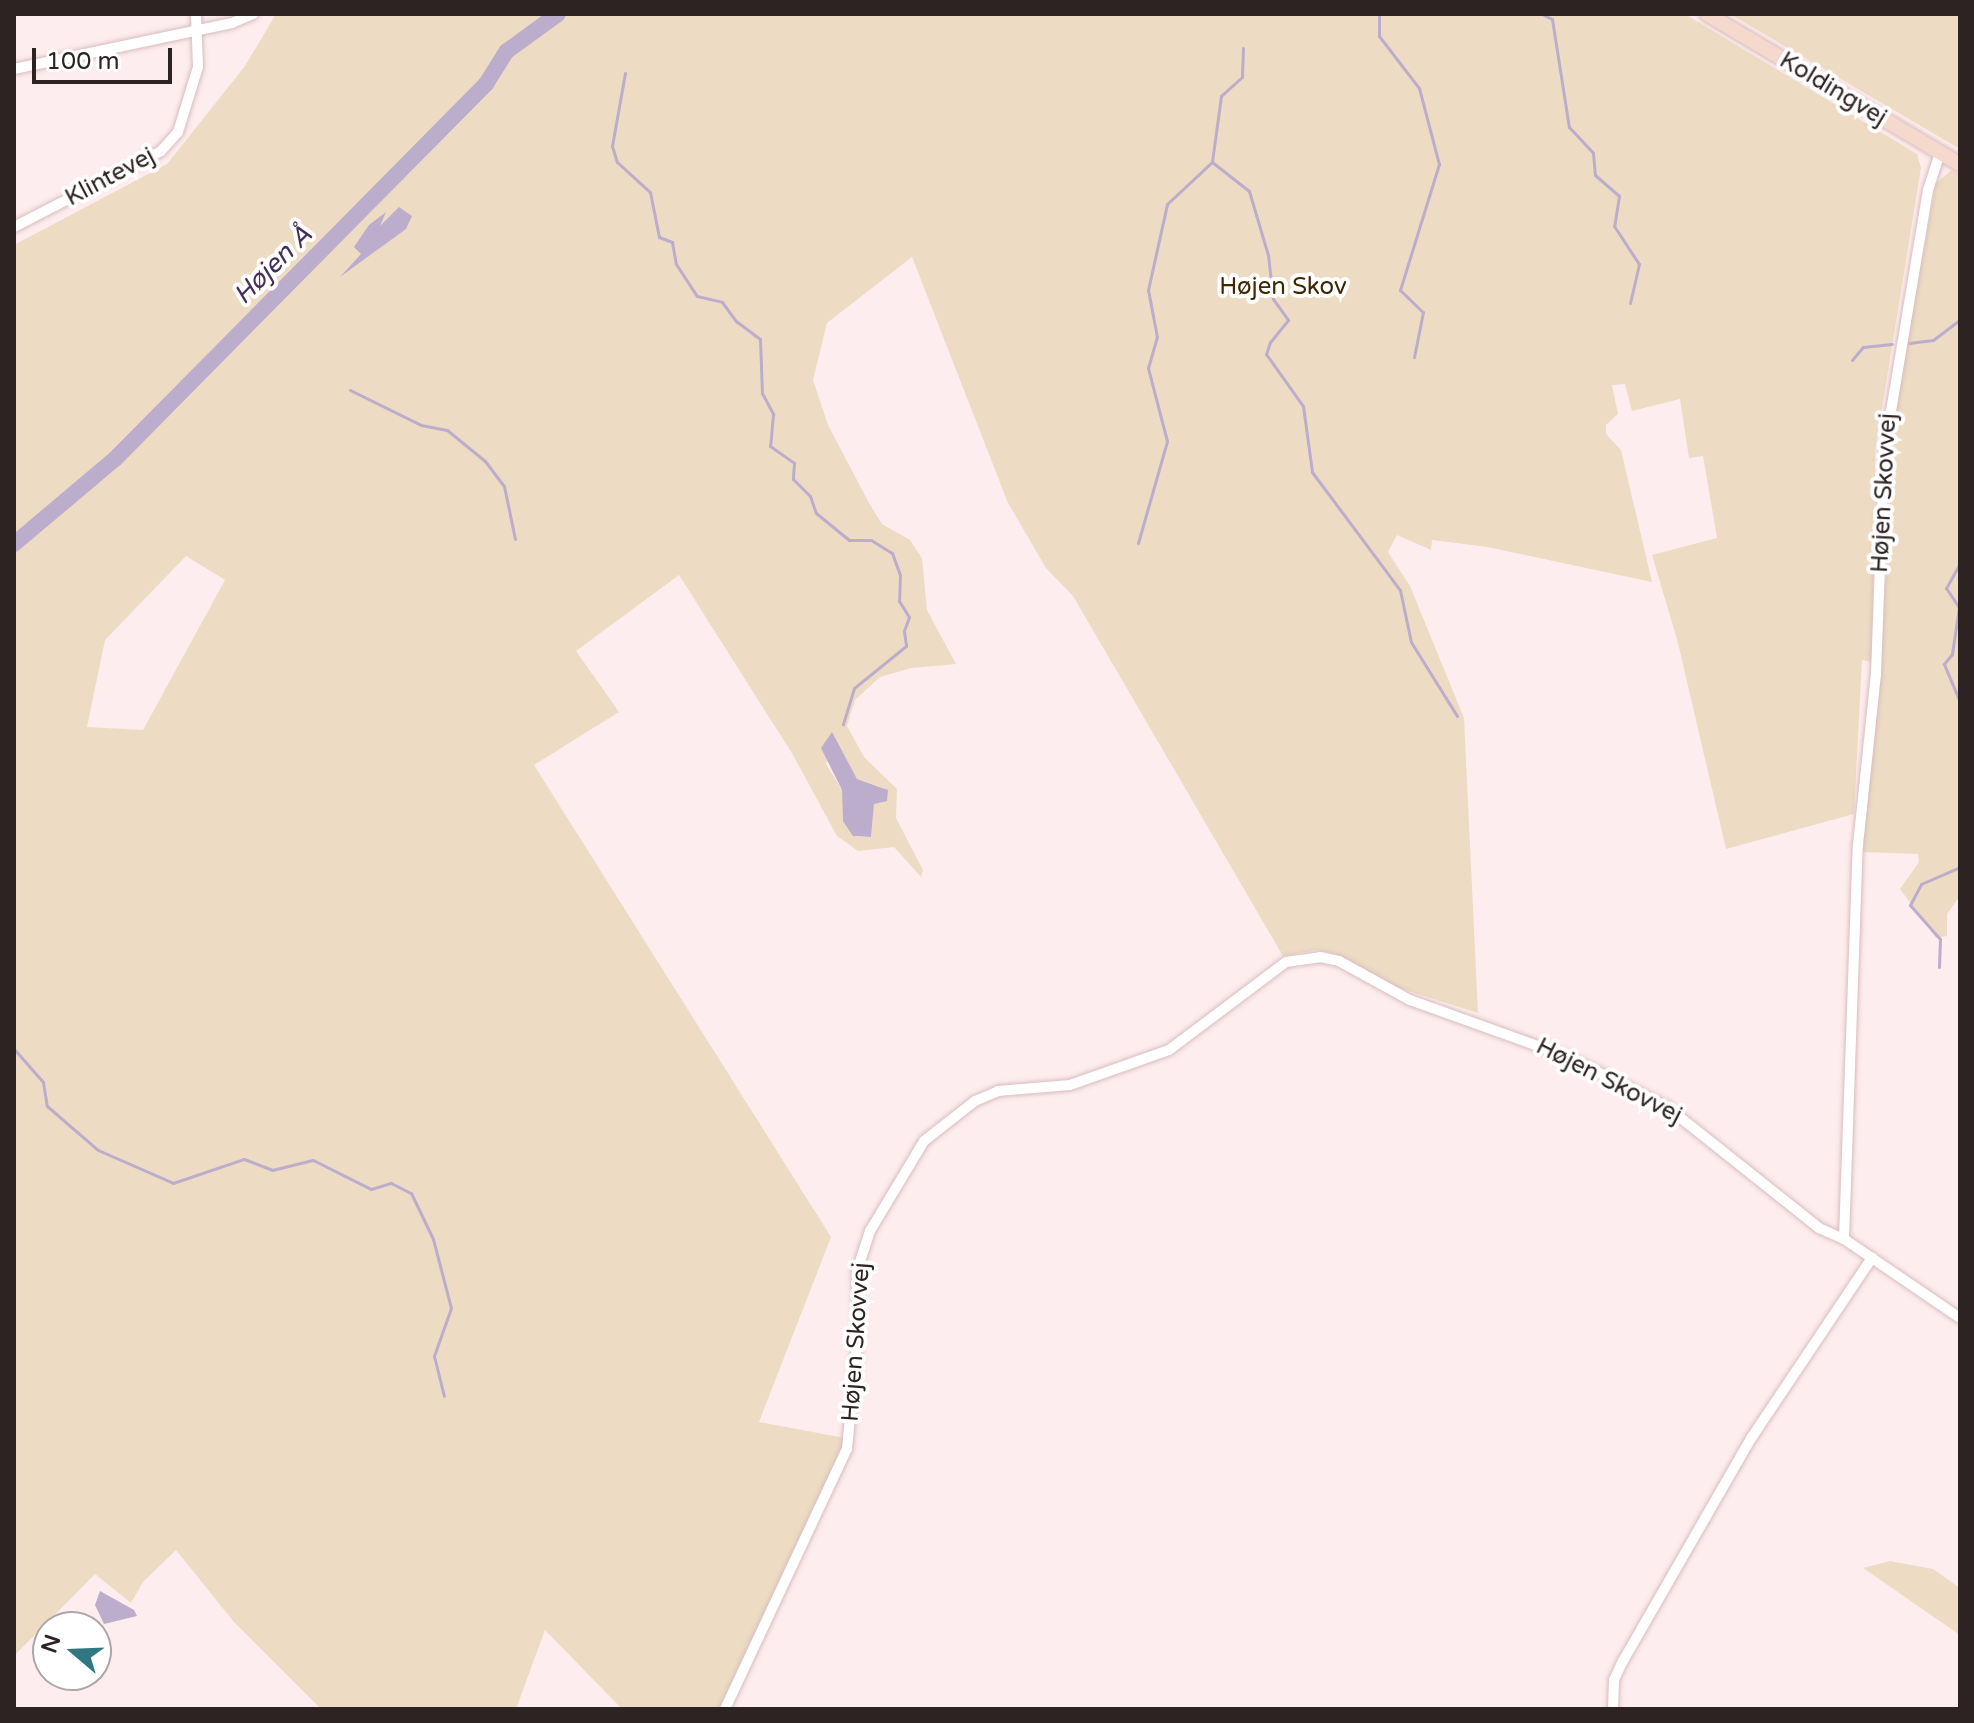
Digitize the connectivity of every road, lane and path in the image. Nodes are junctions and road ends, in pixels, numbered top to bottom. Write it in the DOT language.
graph roads {
  1 [pos="196,14"];
  2 [pos="253,14"];
  3 [pos="1707,14"];
  4 [pos="198,30"];
  5 [pos="14,69"];
  6 [pos="1940,152"];
  7 [pos="1960,164"];
  8 [pos="14,227"];
  9 [pos="1844,1239"];
  10 [pos="1872,1258"];
  11 [pos="1960,1318"];
  12 [pos="725,1709"];
  13 [pos="1613,1709"];
  1 -- 4 [label="street, Klintevej"];
  2 -- 4 [label="street"];
  3 -- 6 [label="main road, Koldingvej"];
  4 -- 5 [label="street"];
  4 -- 8 [label="street, Klintevej"];
  6 -- 7 [label="main road, Koldingvej"];
  6 -- 9 [label="street, Højen Skovvej"];
  9 -- 10 [label="street"];
  9 -- 12 [label="street, Højen Skovvej"];
  10 -- 11 [label="street"];
  10 -- 13 [label="street"];
}
